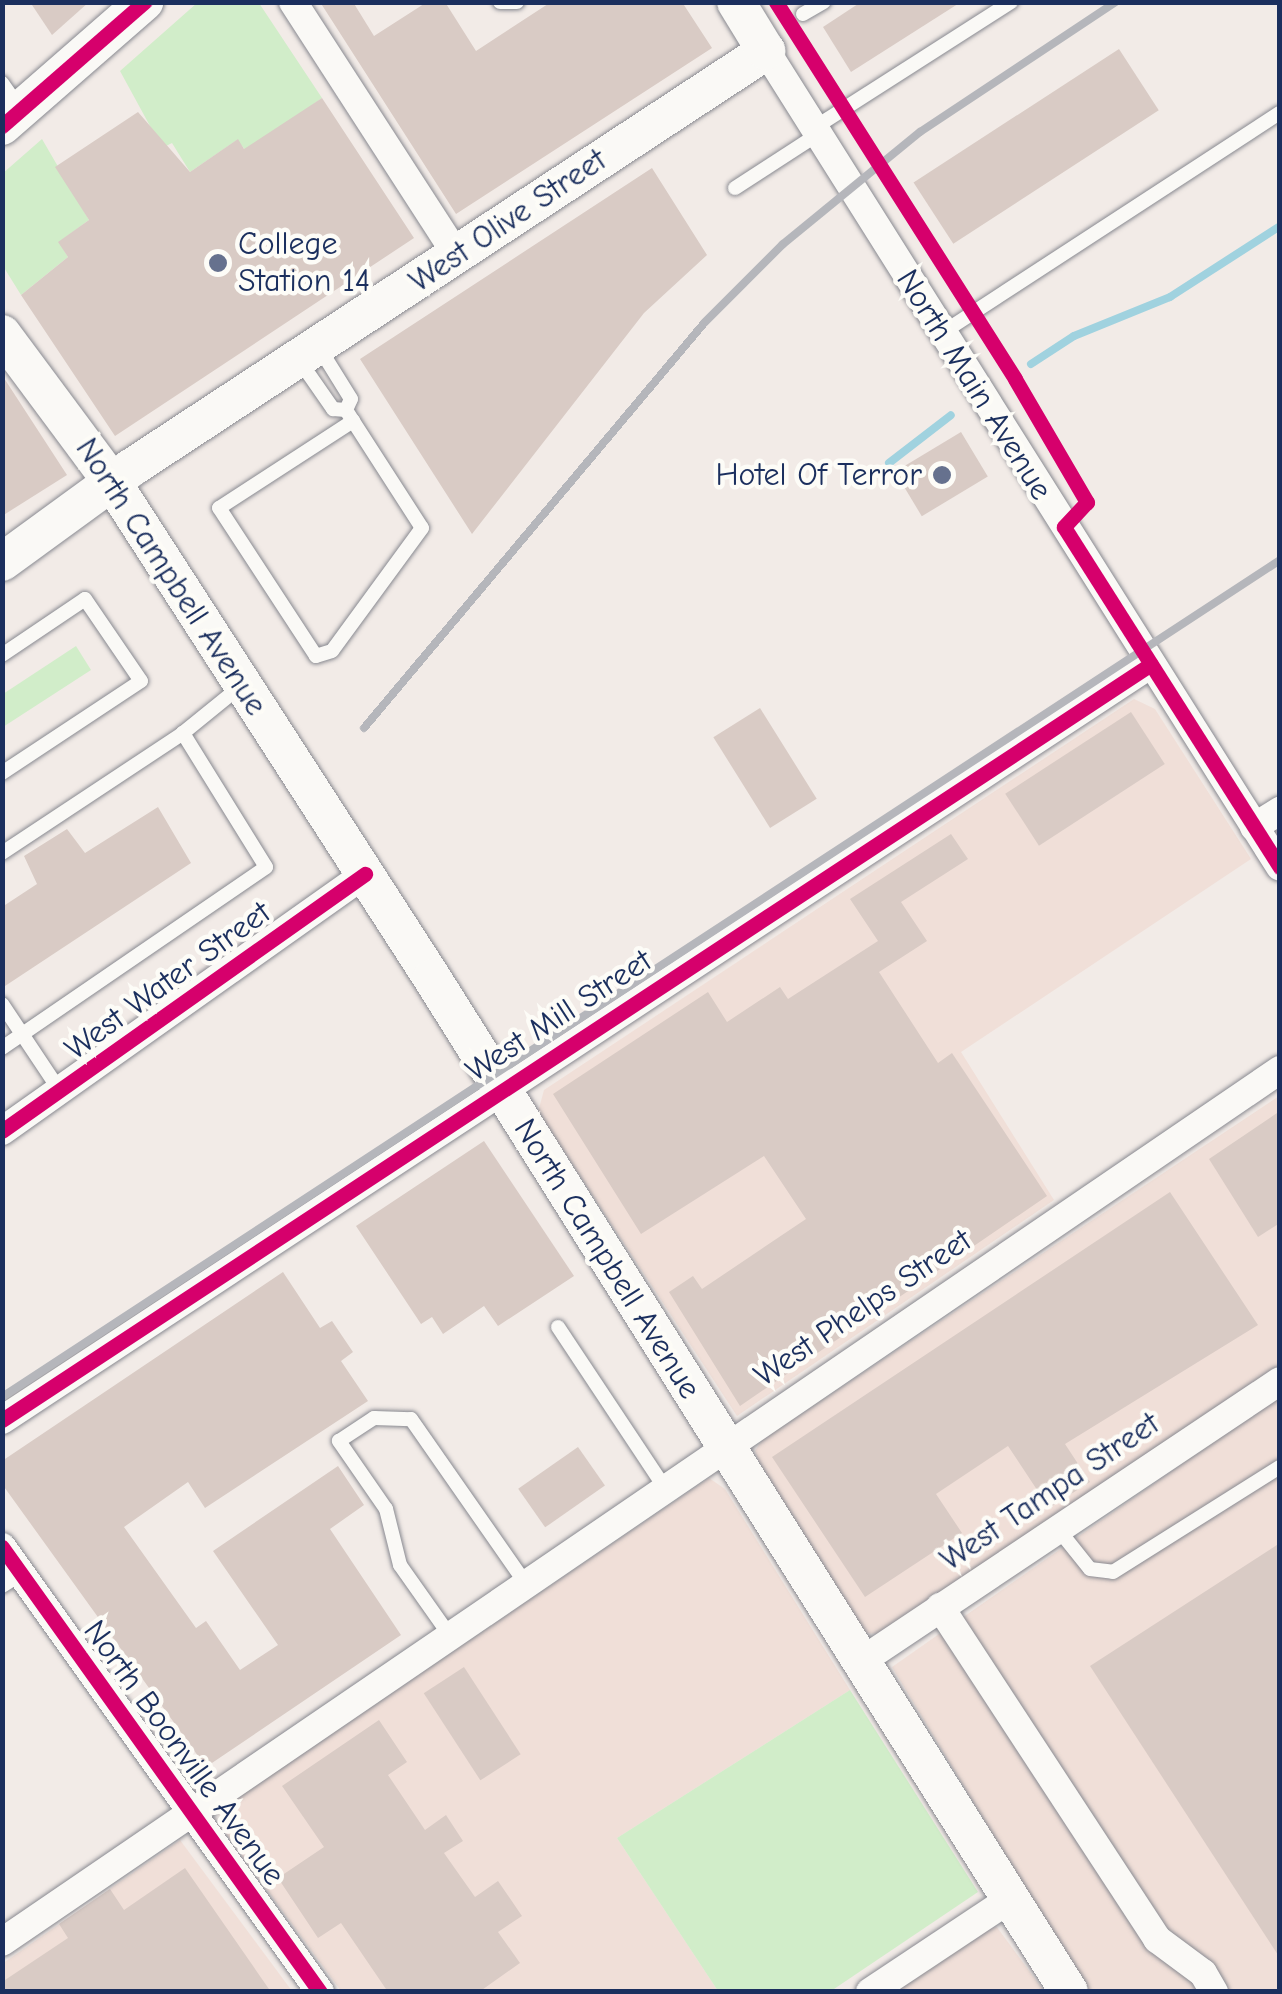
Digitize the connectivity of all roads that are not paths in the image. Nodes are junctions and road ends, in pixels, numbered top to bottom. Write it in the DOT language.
graph roads {
  1 [pos="144,2"];
  2 [pos="293,2"];
  3 [pos="500,2"];
  4 [pos="517,2"];
  5 [pos="736,2"];
  6 [pos="824,2"];
  7 [pos="1011,2"];
  8 [pos="803,14"];
  9 [pos="766,50"];
  10 [pos="9,106"];
  11 [pos="1280,113"];
  12 [pos="816,131"];
  13 [pos="735,188"];
  14 [pos="456,254"];
  15 [pos="942,333"];
  16 [pos="2,334"];
  17 [pos="309,352"];
  18 [pos="349,416"];
  19 [pos="112,482"];
  20 [pos="2,562"];
  21 [pos="2,654"];
  22 [pos="1150,664"];
  23 [pos="243,684"];
  24 [pos="184,733"];
  25 [pos="2,773"];
  26 [pos="1280,811"];
  27 [pos="1254,827"];
  28 [pos="2,853"];
  29 [pos="1280,867"];
  30 [pos="365,874"];
  31 [pos="2,1004"];
  32 [pos="22,1034"];
  33 [pos="2,1048"];
  34 [pos="1280,1070"];
  35 [pos="501,1087"];
  36 [pos="61,1091"];
  37 [pos="2,1131"];
  38 [pos="558,1327"];
  39 [pos="1280,1381"];
  40 [pos="2,1420"];
  41 [pos="723,1445"];
  42 [pos="1280,1467"];
  43 [pos="663,1486"];
  44 [pos="1058,1528"];
  45 [pos="2,1547"];
  46 [pos="12,1580"];
  47 [pos="524,1581"];
  48 [pos="940,1607"];
  49 [pos="448,1633"];
  50 [pos="860,1662"];
  51 [pos="190,1809"];
  52 [pos="1010,1898"];
  53 [pos="2,1942"];
  54 [pos="320,1992"];
  55 [pos="870,1992"];
  56 [pos="1069,1992"];
  57 [pos="1214,1992"];
  1 -- 10 [label="main road"];
  2 -- 14 [label="street"];
  3 -- 4 [label="lane"];
  5 -- 9 [label="main road, North Main Avenue"];
  6 -- 8 [label="lane"];
  7 -- 12 [label="lane"];
  9 -- 12 [label="street, North Main Avenue"];
  9 -- 14 [label="main road, West Olive Street"];
  11 -- 15 [label="lane"];
  12 -- 13 [label="lane"];
  12 -- 15 [label="street, North Main Avenue"];
  14 -- 17 [label="main road, West Olive Street"];
  15 -- 22 [label="street, North Main Avenue"];
  16 -- 19 [label="main road, North Campbell Avenue"];
  17 -- 18 [label="lane"];
  17 -- 18 [label="lane"];
  17 -- 19 [label="main road, West Olive Street"];
  18 -- 18 [label="lane"];
  19 -- 20 [label="main road, West Olive Street"];
  19 -- 23 [label="main road, North Campbell Avenue"];
  21 -- 25 [label="lane"];
  22 -- 27 [label="street, North Main Avenue"];
  22 -- 35 [label="street, West Mill Street"];
  23 -- 24 [label="lane"];
  23 -- 30 [label="main road, North Campbell Avenue"];
  24 -- 28 [label="lane"];
  24 -- 32 [label="lane"];
  26 -- 27 [label="street"];
  27 -- 29 [label="street, North Main Avenue"];
  30 -- 35 [label="main road, North Campbell Avenue"];
  30 -- 36 [label="street, West Water Street"];
  31 -- 32 [label="lane"];
  32 -- 33 [label="lane"];
  32 -- 36 [label="lane"];
  34 -- 41 [label="street, West Phelps Street"];
  35 -- 40 [label="street, West Mill Street"];
  35 -- 41 [label="main road, North Campbell Avenue"];
  36 -- 37 [label="street, West Water Street"];
  38 -- 43 [label="lane"];
  39 -- 44 [label="street, West Tampa Street"];
  41 -- 43 [label="street, West Phelps Street"];
  41 -- 50 [label="main road, North Campbell Avenue"];
  42 -- 44 [label="lane"];
  43 -- 47 [label="street, West Phelps Street"];
  44 -- 48 [label="street, West Tampa Street"];
  45 -- 46 [label="street, North Boonville Avenue"];
  46 -- 51 [label="street, North Boonville Avenue"];
  47 -- 49 [label="street, West Phelps Street"];
  47 -- 49 [label="lane"];
  48 -- 50 [label="street, West Tampa Street"];
  48 -- 57 [label="street"];
  49 -- 51 [label="street, West Phelps Street"];
  50 -- 52 [label="main road, North Campbell Avenue"];
  51 -- 53 [label="street, West Phelps Street"];
  51 -- 54 [label="street, North Boonville Avenue"];
  52 -- 55 [label="street"];
  52 -- 56 [label="main road, North Campbell Avenue"];
}
